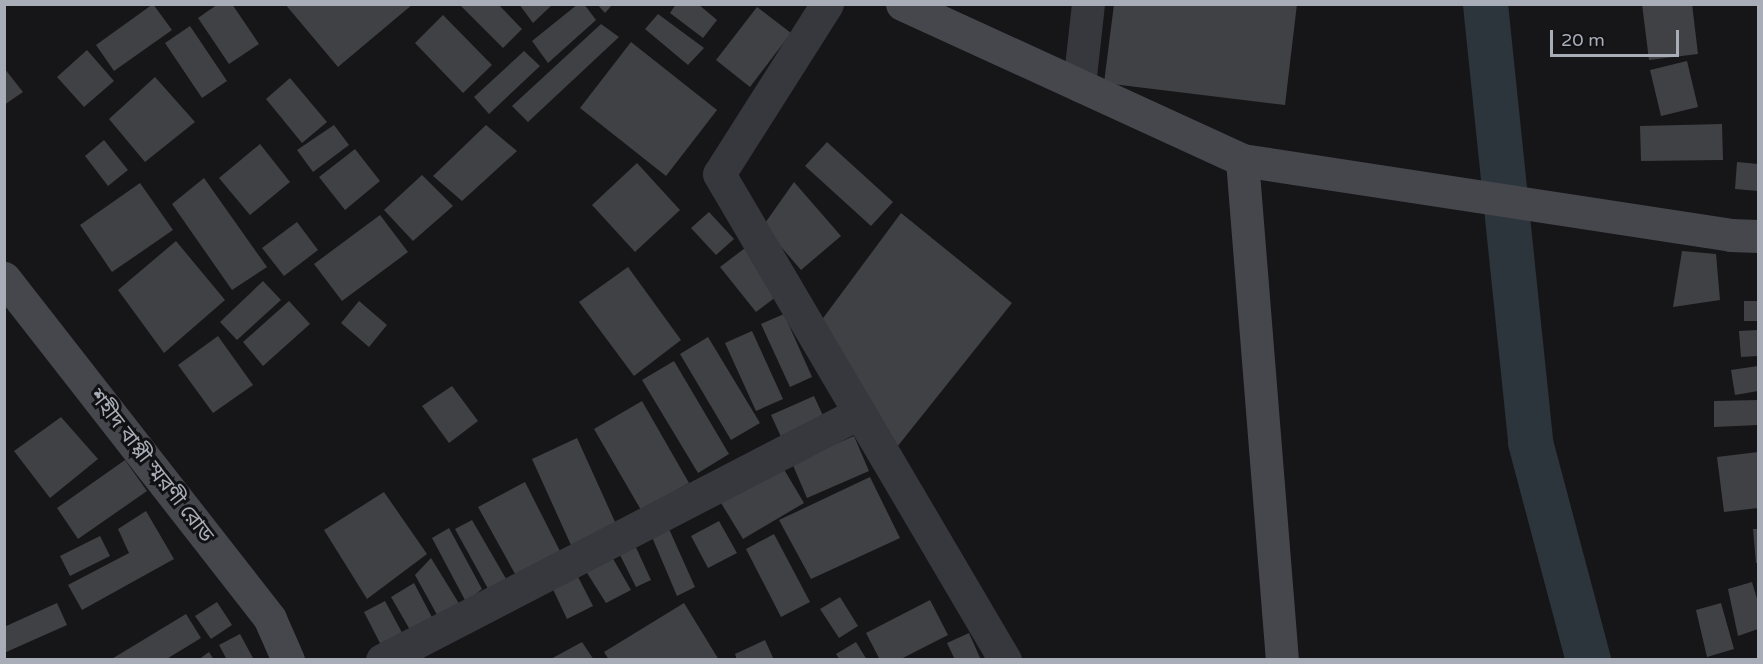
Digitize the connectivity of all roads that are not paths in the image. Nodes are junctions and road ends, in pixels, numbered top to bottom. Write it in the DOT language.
graph roads {
  1 [pos="827,4"];
  2 [pos="902,4"];
  3 [pos="1088,4"];
  4 [pos="1079,85"];
  5 [pos="1242,160"];
  6 [pos="1744,236"];
  7 [pos="4,278"];
  8 [pos="860,412"];
  9 [pos="288,660"];
  10 [pos="382,660"];
  11 [pos="1005,660"];
  12 [pos="1282,660"];
  1 -- 8 [label="street"];
  2 -- 4 [label="street"];
  3 -- 4 [label="street"];
  4 -- 5 [label="street"];
  5 -- 6 [label="street"];
  5 -- 12 [label="street"];
  7 -- 9 [label="street, শহীদ বাপ্পী স্মরণী রোড"];
  8 -- 10 [label="street"];
  8 -- 11 [label="street"];
}
